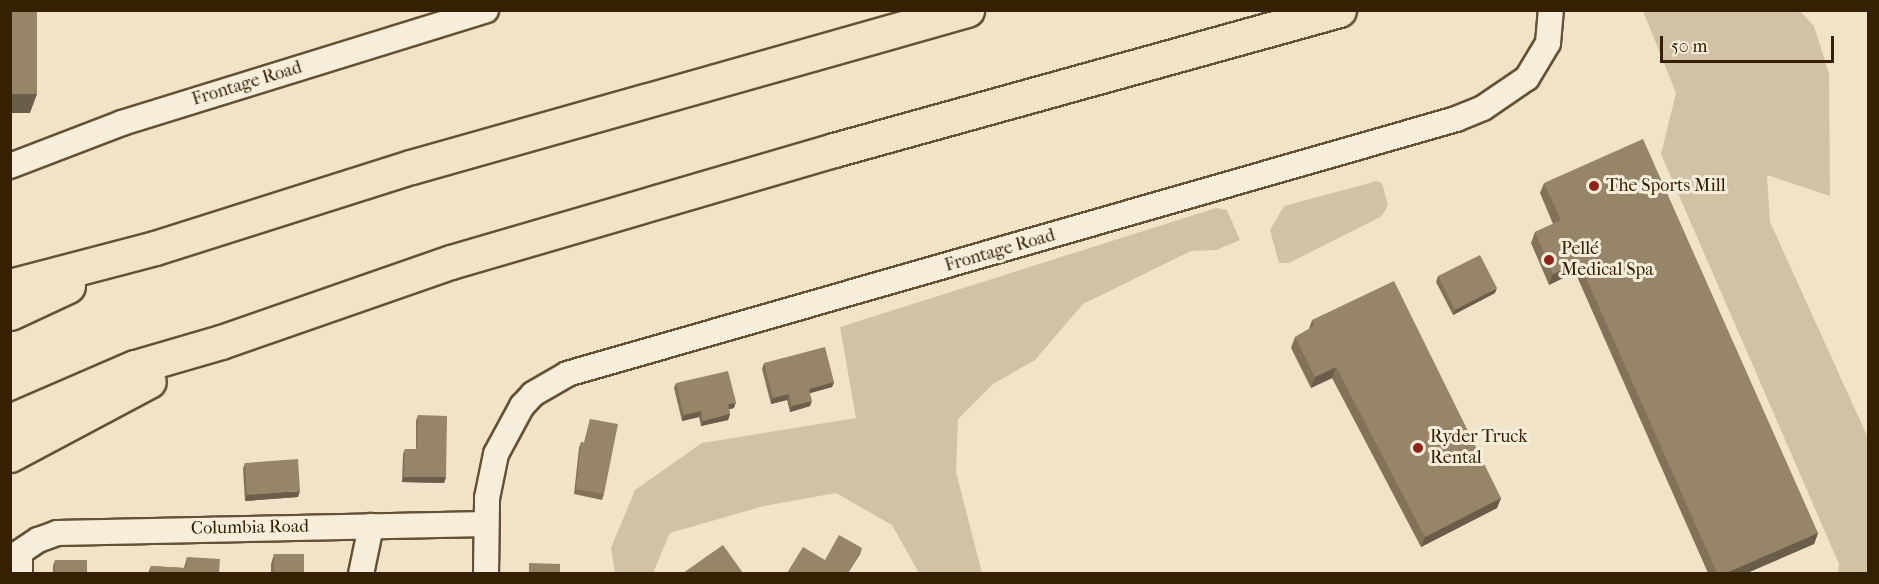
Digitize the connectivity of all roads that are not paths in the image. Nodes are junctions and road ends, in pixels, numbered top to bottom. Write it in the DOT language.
graph roads {
  1 [pos="486,10"];
  2 [pos="967,10"];
  3 [pos="1339,10"];
  4 [pos="1551,10"];
  5 [pos="10,166"];
  6 [pos="155,248"];
  7 [pos="10,286"];
  8 [pos="10,313"];
  9 [pos="221,342"];
  10 [pos="10,421"];
  11 [pos="10,455"];
  12 [pos="486,524"];
  13 [pos="371,526"];
  14 [pos="20,563"];
  15 [pos="361,573"];
  16 [pos="486,573"];
  1 -- 5 [label="street, Frontage Road"];
  2 -- 6 [label="highway"];
  3 -- 9 [label="highway"];
  4 -- 12 [label="street, Frontage Road"];
  6 -- 7 [label="highway"];
  6 -- 8 [label="highway"];
  9 -- 10 [label="highway"];
  9 -- 11 [label="highway"];
  12 -- 13 [label="street, Columbia Road"];
  12 -- 16 [label="street, Frontage Road"];
  13 -- 14 [label="street, Columbia Road"];
  13 -- 15 [label="street"];
}
